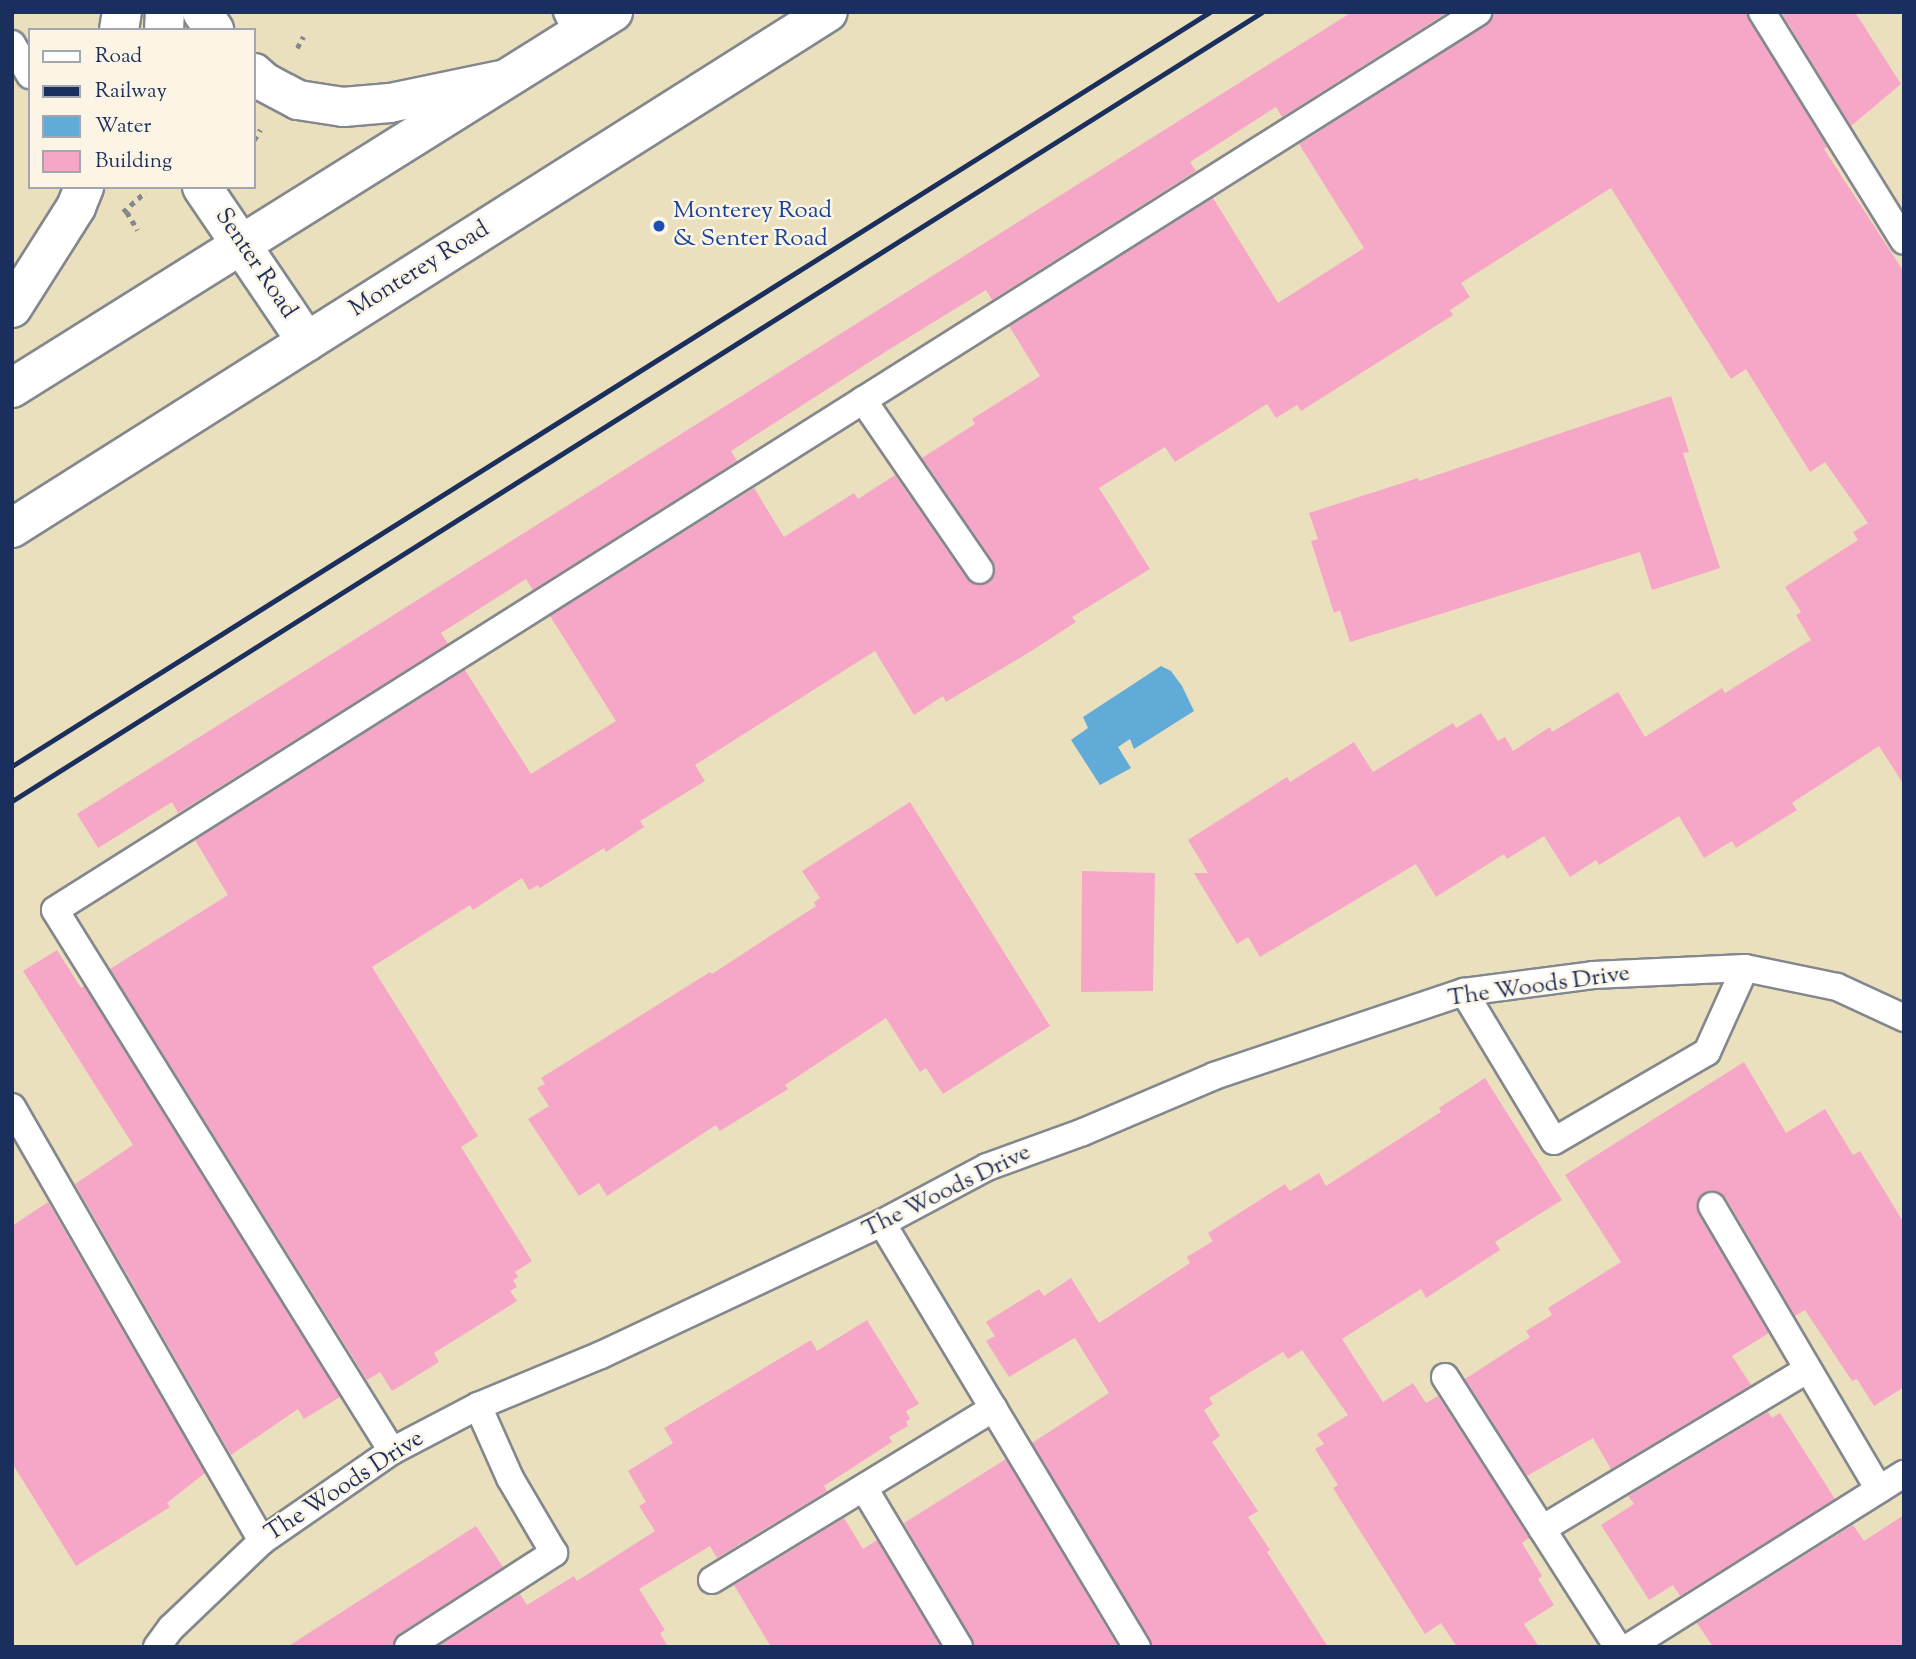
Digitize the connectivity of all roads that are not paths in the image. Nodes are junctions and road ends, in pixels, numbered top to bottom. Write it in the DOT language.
graph roads {
  1 [pos="202,12"];
  2 [pos="613,12"];
  3 [pos="828,12"];
  4 [pos="1478,12"];
  5 [pos="1762,12"];
  6 [pos="572,23"];
  7 [pos="213,28"];
  8 [pos="12,44"];
  9 [pos="28,72"];
  10 [pos="256,75"];
  11 [pos="503,80"];
  12 [pos="83,189"];
  13 [pos="203,189"];
  14 [pos="1904,241"];
  15 [pos="241,244"];
  16 [pos="12,308"];
  17 [pos="307,342"];
  18 [pos="12,388"];
  19 [pos="863,400"];
  20 [pos="12,528"];
  21 [pos="980,570"];
  22 [pos="1745,968"];
  23 [pos="1464,992"];
  24 [pos="1904,1018"];
  25 [pos="12,1107"];
  26 [pos="1712,1206"];
  27 [pos="882,1223"];
  28 [pos="1808,1369"];
  29 [pos="1445,1377"];
  30 [pos="478,1406"];
  31 [pos="994,1408"];
  32 [pos="391,1451"];
  33 [pos="1904,1474"];
  34 [pos="864,1488"];
  35 [pos="1879,1489"];
  36 [pos="1542,1529"];
  37 [pos="262,1541"];
  38 [pos="712,1580"];
  39 [pos="157,1647"];
  40 [pos="408,1647"];
  41 [pos="959,1647"];
  42 [pos="1137,1647"];
  43 [pos="1618,1647"];
  44 [pos="1629,1647"];
  1 -- 7 [label="main road"];
  2 -- 6 [label="main road"];
  3 -- 17 [label="main road, Monterey Road"];
  4 -- 19 [label="lane"];
  5 -- 14 [label="lane"];
  6 -- 11 [label="main road"];
  8 -- 9 [label="lane"];
  10 -- 11 [label="main road"];
  11 -- 15 [label="main road"];
  12 -- 16 [label="main road"];
  13 -- 15 [label="main road, Senter Road"];
  15 -- 17 [label="main road, Senter Road"];
  15 -- 18 [label="main road"];
  17 -- 20 [label="main road, Monterey Road"];
  19 -- 21 [label="lane"];
  19 -- 32 [label="lane"];
  22 -- 23 [label="lane, The Woods Drive"];
  22 -- 23 [label="lane"];
  22 -- 24 [label="lane, The Woods Drive"];
  23 -- 27 [label="lane, The Woods Drive"];
  25 -- 37 [label="lane"];
  26 -- 28 [label="lane"];
  27 -- 30 [label="lane, The Woods Drive"];
  27 -- 31 [label="lane"];
  28 -- 35 [label="lane"];
  28 -- 36 [label="lane"];
  29 -- 36 [label="lane"];
  30 -- 32 [label="lane, The Woods Drive"];
  30 -- 40 [label="lane"];
  31 -- 34 [label="lane"];
  31 -- 42 [label="lane"];
  32 -- 37 [label="lane, The Woods Drive"];
  33 -- 35 [label="lane"];
  34 -- 38 [label="lane"];
  34 -- 41 [label="lane"];
  35 -- 44 [label="lane"];
  36 -- 43 [label="lane"];
  37 -- 39 [label="lane, The Woods Drive"];
}
